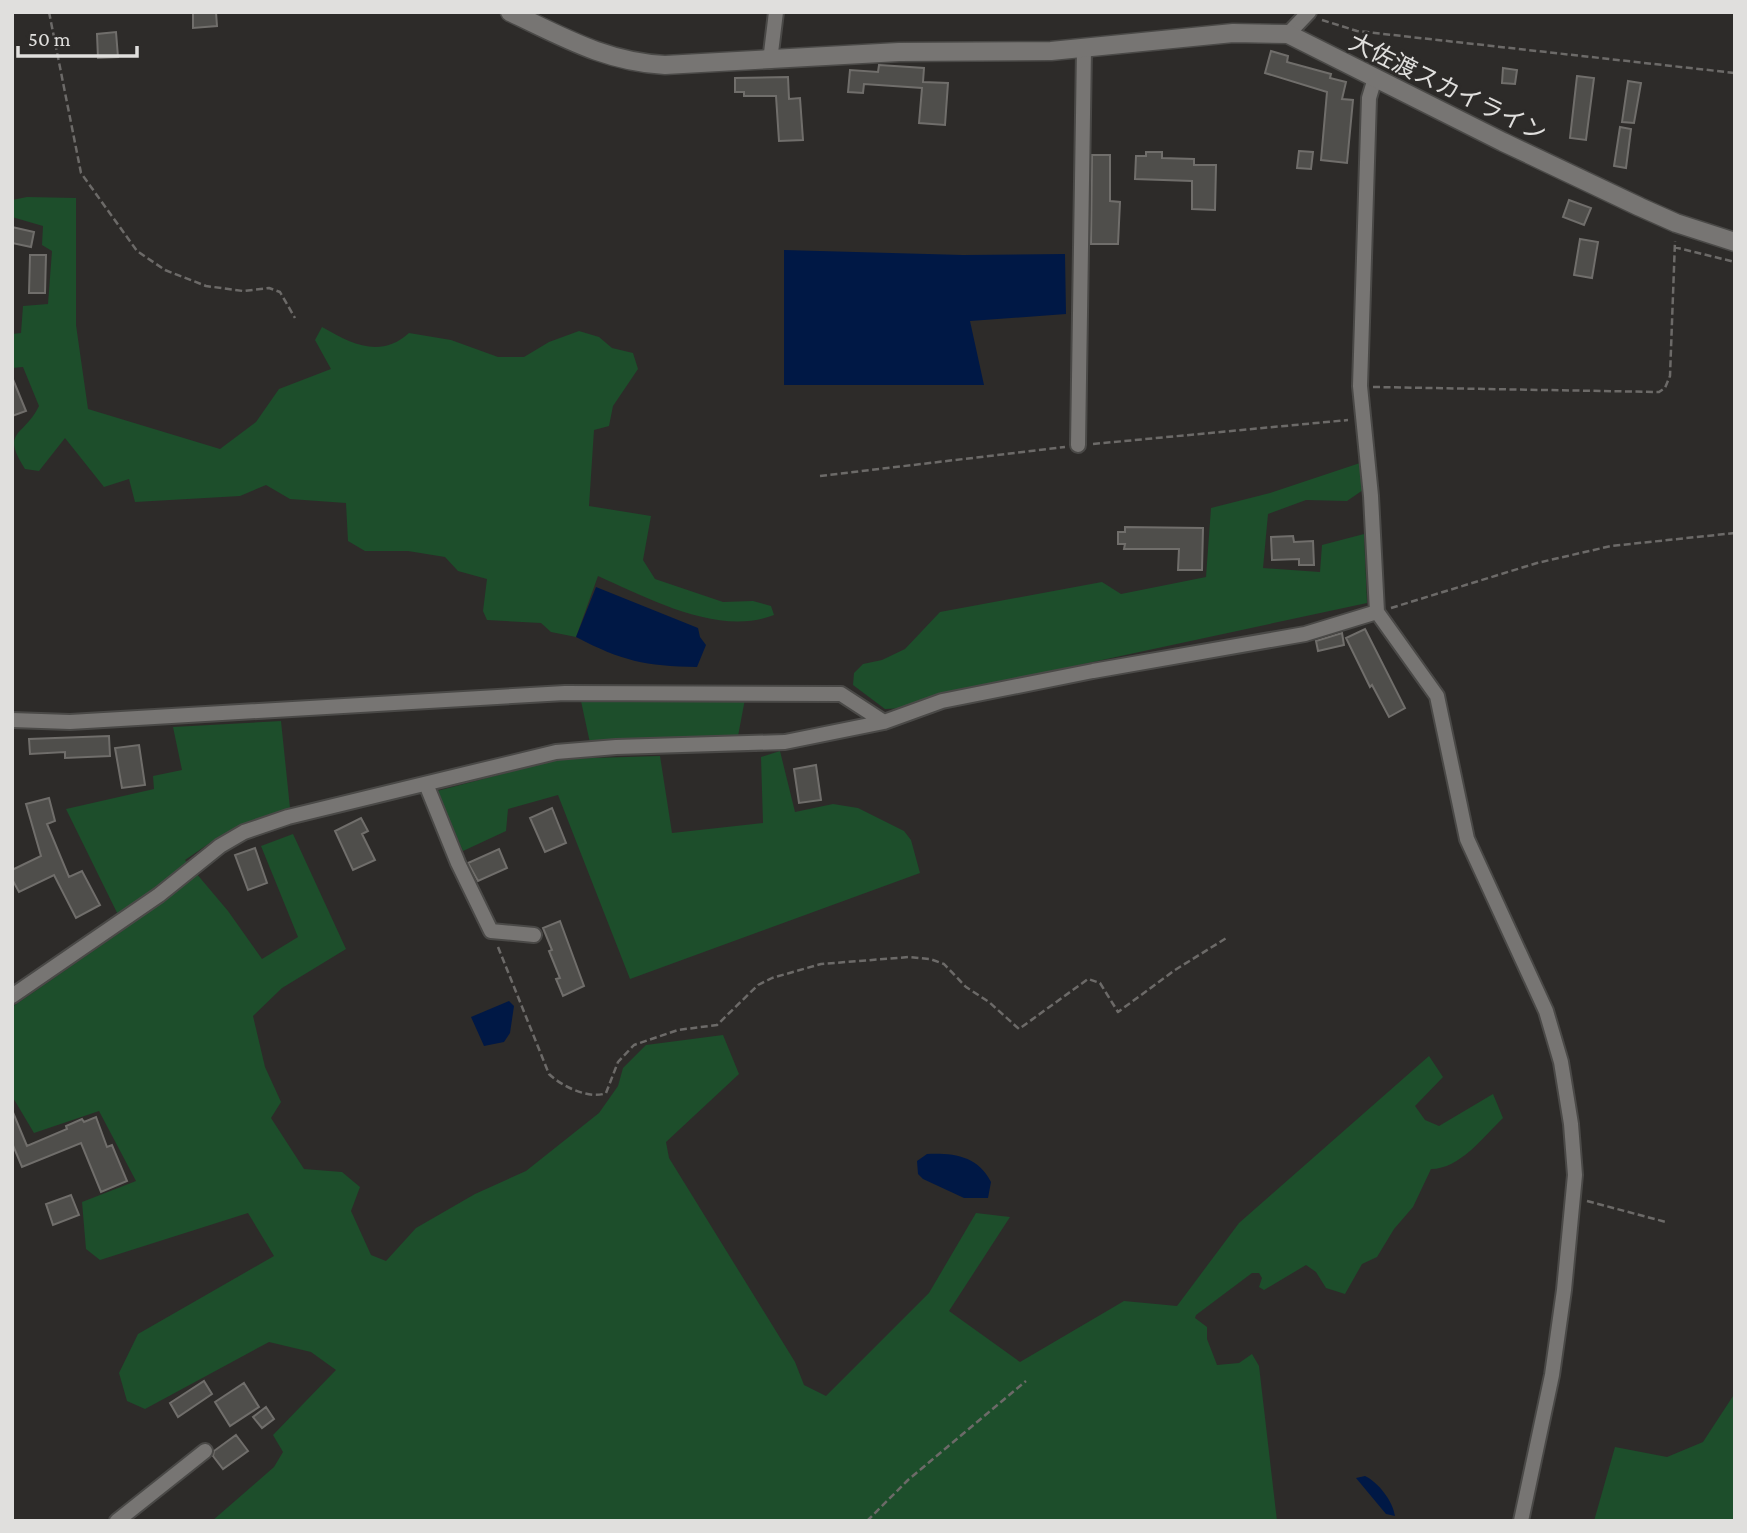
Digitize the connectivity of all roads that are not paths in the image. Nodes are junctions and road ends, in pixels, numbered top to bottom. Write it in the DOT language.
graph roads {
  1 [pos="510,12"];
  2 [pos="776,12"];
  3 [pos="1308,14"];
  4 [pos="1288,34"];
  5 [pos="1084,49"];
  6 [pos="770,61"];
  7 [pos="1375,78"];
  8 [pos="1735,242"];
  9 [pos="1078,445"];
  10 [pos="1377,612"];
  11 [pos="12,720"];
  12 [pos="884,722"];
  13 [pos="426,784"];
  14 [pos="534,935"];
  15 [pos="12,996"];
  16 [pos="205,1451"];
  17 [pos="117,1521"];
  18 [pos="1521,1521"];
  1 -- 6 [label="street, 大佐渡スカイライン"];
  2 -- 6 [label="street"];
  3 -- 4 [label="street"];
  4 -- 5 [label="street, 大佐渡スカイライン"];
  4 -- 7 [label="street, 大佐渡スカイライン"];
  5 -- 6 [label="street, 大佐渡スカイライン"];
  5 -- 9 [label="street"];
  7 -- 8 [label="street, 大佐渡スカイライン"];
  7 -- 10 [label="street"];
  10 -- 12 [label="street"];
  10 -- 18 [label="street"];
  11 -- 12 [label="street"];
  12 -- 13 [label="street"];
  13 -- 14 [label="street"];
  13 -- 15 [label="street"];
  16 -- 17 [label="street"];
}
